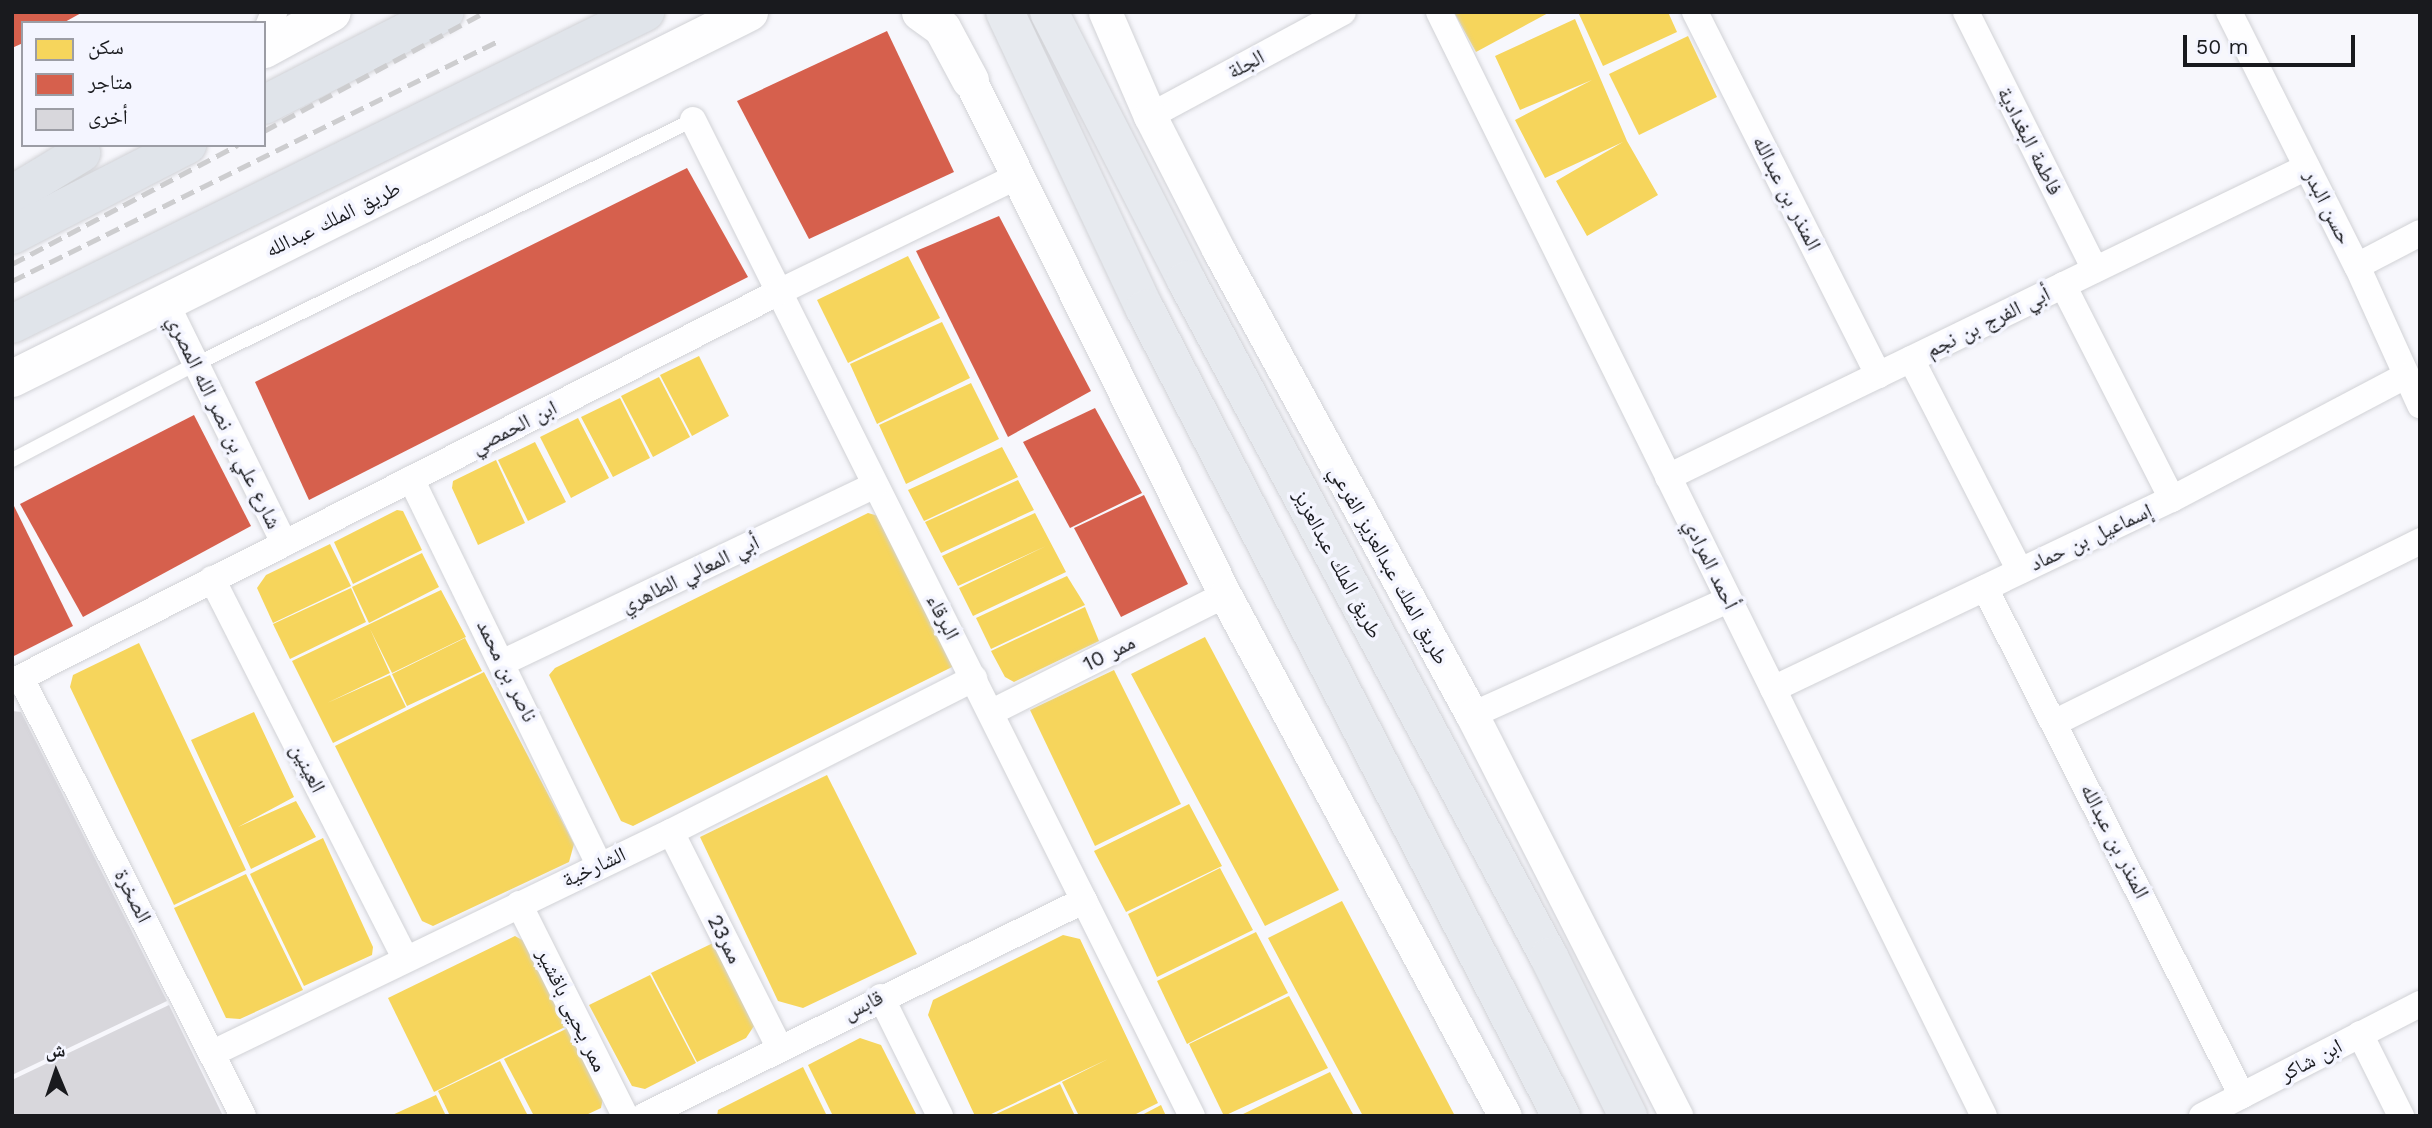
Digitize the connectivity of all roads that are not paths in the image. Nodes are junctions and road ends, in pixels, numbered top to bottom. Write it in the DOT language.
graph roads {
  1 [pos="274,12"];
  2 [pos="332,12"];
  3 [pos="445,12"];
  4 [pos="645,12"];
  5 [pos="709,12"];
  6 [pos="749,12"];
  7 [pos="778,12"];
  8 [pos="1006,12"];
  9 [pos="1049,12"];
  10 [pos="1105,12"];
  11 [pos="1343,12"];
  12 [pos="1439,12"];
  13 [pos="1695,12"];
  14 [pos="1966,12"];
  15 [pos="2229,12"];
  16 [pos="945,15"];
  17 [pos="266,31"];
  18 [pos="266,48"];
  19 [pos="655,62"];
  20 [pos="970,80"];
  21 [pos="266,104"];
  22 [pos="1150,116"];
  23 [pos="693,120"];
  24 [pos="183,147"];
  25 [pos="87,149"];
  26 [pos="2307,167"];
  27 [pos="1018,176"];
  28 [pos="12,186"];
  29 [pos="12,195"];
  30 [pos="2420,233"];
  31 [pos="12,235"];
  32 [pos="2357,266"];
  33 [pos="2095,270"];
  34 [pos="2063,285"];
  35 [pos="779,292"];
  36 [pos="158,304"];
  37 [pos="12,324"];
  38 [pos="1911,359"];
  39 [pos="12,363"];
  40 [pos="197,364"];
  41 [pos="1878,375"];
  42 [pos="2405,376"];
  43 [pos="12,378"];
  44 [pos="2420,405"];
  45 [pos="12,460"];
  46 [pos="1668,477"];
  47 [pos="411,479"];
  48 [pos="875,485"];
  49 [pos="2172,499"];
  50 [pos="2420,541"];
  51 [pos="284,543"];
  52 [pos="2020,571"];
  53 [pos="212,579"];
  54 [pos="1985,588"];
  55 [pos="1225,595"];
  56 [pos="1728,600"];
  57 [pos="1410,605"];
  58 [pos="504,662"];
  59 [pos="974,678"];
  60 [pos="17,680"];
  61 [pos="1773,689"];
  62 [pos="992,712"];
  63 [pos="1472,715"];
  64 [pos="2056,722"];
  65 [pos="671,832"];
  66 [pos="599,864"];
  67 [pos="1084,900"];
  68 [pos="519,904"];
  69 [pos="1549,957"];
  70 [pos="405,958"];
  71 [pos="881,997"];
  72 [pos="2420,1004"];
  73 [pos="2360,1034"];
  74 [pos="779,1047"];
  75 [pos="213,1053"];
  76 [pos="2242,1096"];
  77 [pos="680,1108"];
  78 [pos="1625,1111"];
  79 [pos="243,1116"];
  80 [pos="625,1116"];
  81 [pos="644,1116"];
  82 [pos="940,1116"];
  83 [pos="1192,1116"];
  84 [pos="1505,1116"];
  85 [pos="1561,1116"];
  86 [pos="1676,1116"];
  87 [pos="1984,1116"];
  88 [pos="2202,1116"];
  89 [pos="2401,1116"];
  1 -- 17 [label="street"];
  2 -- 18 [label="main road"];
  3 -- 21 [label="highway"];
  4 -- 37 [label="highway"];
  5 -- 19 [label="main road"];
  6 -- 19 [label="main road"];
  7 -- 19 [label="main road"];
  8 -- 85 [label="main road"];
  9 -- 69 [label="main road, طريق الملك عبدالعزيز"];
  10 -- 22 [label="street, طريق الملك عبدالعزيز الفرعي"];
  11 -- 22 [label="street, الجلة"];
  12 -- 46 [label="street, أحمد المرادي"];
  13 -- 41 [label="street, المنذر بن عبدالله"];
  14 -- 33 [label="street, فاطمة البغدادية"];
  15 -- 26 [label="street, حسن البدر"];
  16 -- 20 [label="main road"];
  19 -- 36 [label="main road, طريق الملك عبدالله"];
  20 -- 27 [label="street"];
  22 -- 57 [label="street, طريق الملك عبدالعزيز الفرعي"];
  23 -- 35 [label="street, البرقاء"];
  23 -- 40 [label="lane"];
  24 -- 31 [label="highway"];
  25 -- 28 [label="main road"];
  25 -- 29 [label="highway"];
  26 -- 32 [label="street, حسن البدر"];
  26 -- 33 [label="street, أبي الفرج بن نجم"];
  27 -- 35 [label="street, ابن الحمصي"];
  27 -- 55 [label="street"];
  30 -- 32 [label="street"];
  32 -- 42 [label="street, حسن البدر"];
  33 -- 34 [label="street, أبي الفرج بن نجم"];
  34 -- 38 [label="street, أبي الفرج بن نجم"];
  34 -- 49 [label="street"];
  35 -- 47 [label="street, ابن الحمصي"];
  35 -- 48 [label="street, البرقاء"];
  36 -- 39 [label="main road"];
  36 -- 40 [label="street, شارع علي بن نصر الله المصري"];
  36 -- 43 [label="main road, طريق الملك عبدالله"];
  38 -- 41 [label="street, أبي الفرج بن نجم"];
  38 -- 52 [label="street"];
  40 -- 45 [label="lane"];
  40 -- 51 [label="street, شارع علي بن نصر الله المصري"];
  41 -- 46 [label="street, أبي الفرج بن نجم"];
  42 -- 44 [label="street, حسن البدر"];
  42 -- 49 [label="street, إسماعيل بن حماد"];
  46 -- 56 [label="street, أحمد المرادي"];
  47 -- 51 [label="street, ابن الحمصي"];
  47 -- 58 [label="street, ناصر بن محمد"];
  48 -- 58 [label="street, أبي المعالي الطاهري"];
  48 -- 59 [label="street, البرقاء"];
  49 -- 52 [label="street, إسماعيل بن حماد"];
  50 -- 64 [label="street"];
  51 -- 53 [label="street, ابن الحمصي"];
  52 -- 54 [label="street, إسماعيل بن حماد"];
  53 -- 60 [label="street, ابن الحمصي"];
  53 -- 70 [label="street, العينين"];
  54 -- 61 [label="street, إسماعيل بن حماد"];
  54 -- 64 [label="street, المنذر بن عبدالله"];
  55 -- 62 [label="street, ممر 10"];
  55 -- 84 [label="street"];
  56 -- 61 [label="street, أحمد المرادي"];
  56 -- 63 [label="street"];
  57 -- 63 [label="street, طريق الملك عبدالعزيز الفرعي"];
  57 -- 69 [label="street"];
  58 -- 66 [label="street, ناصر بن محمد"];
  59 -- 62 [label="street, البرقاء"];
  59 -- 65 [label="street, الشارخية"];
  60 -- 75 [label="street, الصخرة"];
  61 -- 87 [label="street, أحمد المرادي"];
  62 -- 67 [label="street, البرقاء"];
  63 -- 86 [label="street, طريق الملك عبدالعزيز الفرعي"];
  64 -- 76 [label="street, المنذر بن عبدالله"];
  65 -- 66 [label="street, الشارخية"];
  65 -- 74 [label="street, ممر23"];
  66 -- 68 [label="street, الشارخية"];
  67 -- 71 [label="street, قابس"];
  67 -- 83 [label="street, البرقاء"];
  68 -- 70 [label="street, الشارخية"];
  68 -- 80 [label="street, ممر يحيى باقشير"];
  69 -- 78 [label="main road, طريق الملك عبدالعزيز"];
  70 -- 75 [label="street, الشارخية"];
  71 -- 74 [label="street, قابس"];
  71 -- 82 [label="street"];
  72 -- 73 [label="street, ابن شاكر"];
  73 -- 76 [label="street, ابن شاكر"];
  73 -- 89 [label="street"];
  74 -- 77 [label="street, قابس"];
  75 -- 79 [label="street, الصخرة"];
  76 -- 88 [label="street, ابن شاكر"];
  77 -- 81 [label="street, قابس"];
}
